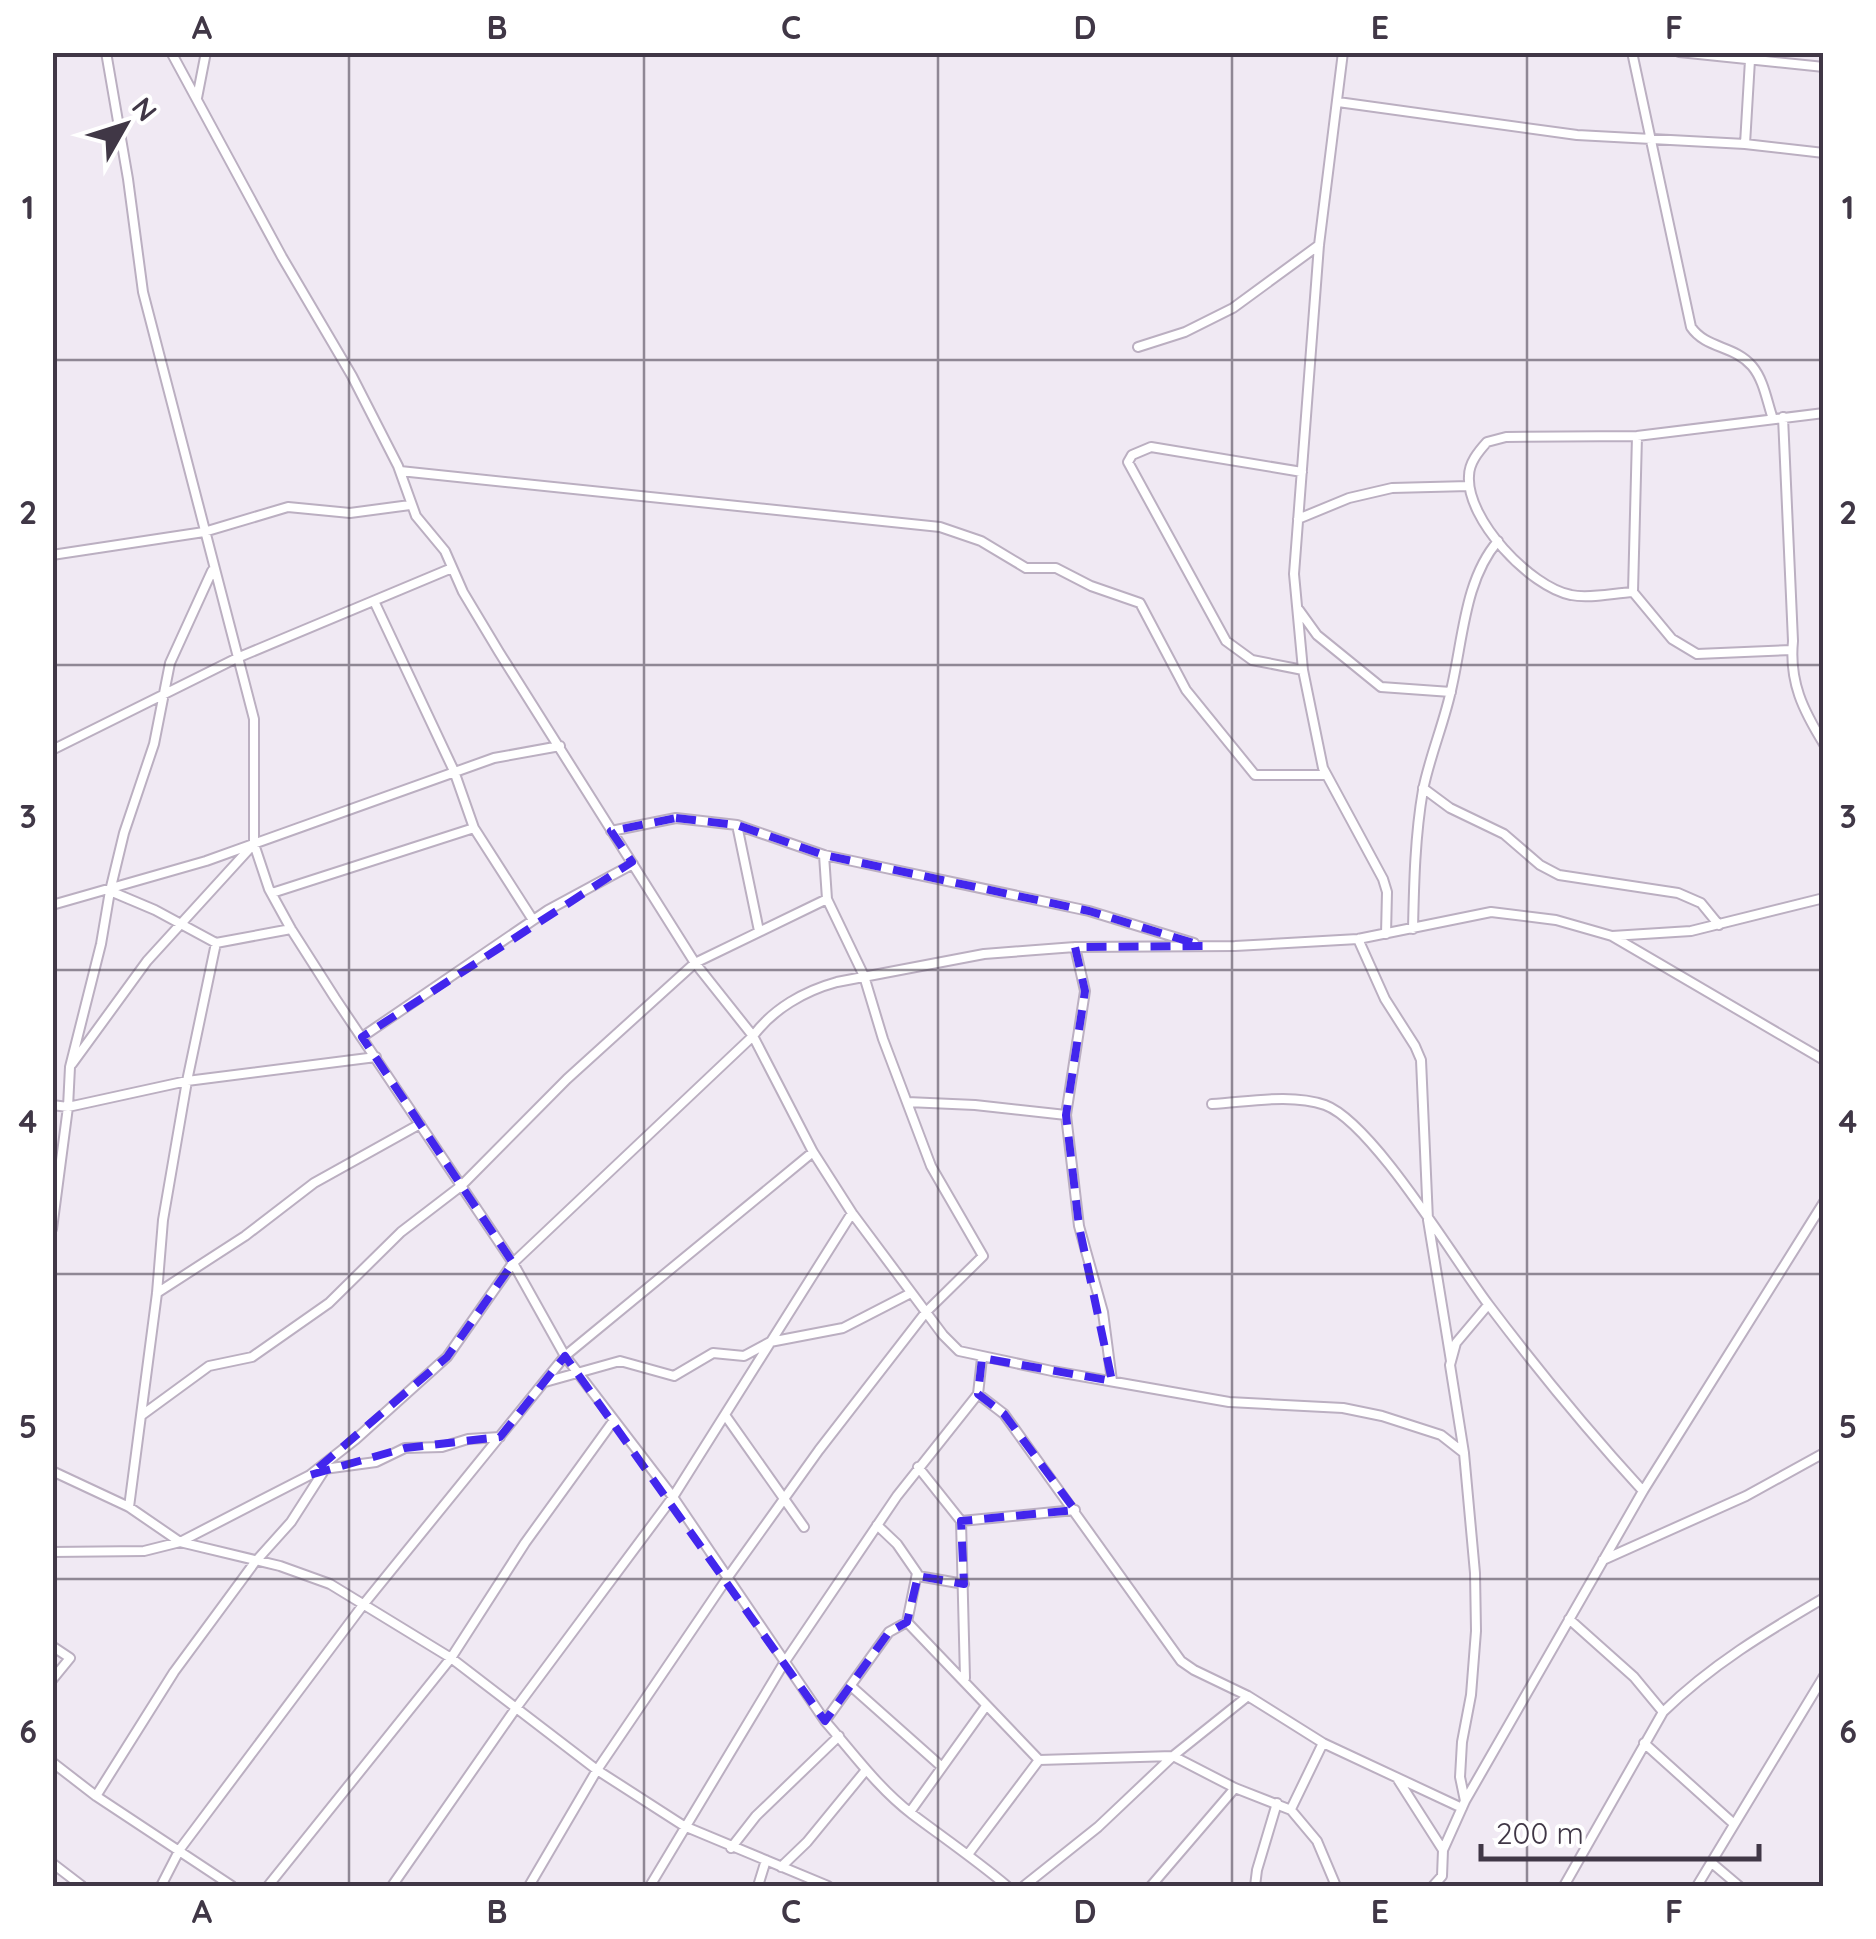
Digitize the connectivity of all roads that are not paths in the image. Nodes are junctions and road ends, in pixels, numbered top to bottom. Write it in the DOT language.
graph roads {
  1 [pos="106,52"];
  2 [pos="172,52"];
  3 [pos="206,52"];
  4 [pos="1343,52"];
  5 [pos="1632,52"];
  6 [pos="1679,52"];
  7 [pos="1747,57"];
  8 [pos="1824,66"];
  9 [pos="198,98"];
  10 [pos="1338,102"];
  11 [pos="1651,139"];
  12 [pos="1745,144"];
  13 [pos="1824,153"];
  14 [pos="1319,245"];
  15 [pos="1138,347"];
  16 [pos="1824,412"];
  17 [pos="1778,418"];
  18 [pos="1637,436"];
  19 [pos="400,472"];
  20 [pos="1302,472"];
  21 [pos="1469,486"];
  22 [pos="410,505"];
  23 [pos="1298,519"];
  24 [pos="204,532"];
  25 [pos="1498,541"];
  26 [pos="52,555"];
  27 [pos="452,568"];
  28 [pos="213,569"];
  29 [pos="1633,592"];
  30 [pos="374,600"];
  31 [pos="1296,607"];
  32 [pos="1792,650"];
  33 [pos="238,658"];
  34 [pos="1303,670"];
  35 [pos="1451,692"];
  36 [pos="164,694"];
  37 [pos="1824,744"];
  38 [pos="560,746"];
  39 [pos="52,750"];
  40 [pos="454,771"];
  41 [pos="1326,775"];
  42 [pos="1423,788"];
  43 [pos="736,825"];
  44 [pos="474,828"];
  45 [pos="611,831"];
  46 [pos="254,844"];
  47 [pos="824,855"];
  48 [pos="633,864"];
  49 [pos="110,891"];
  50 [pos="272,893"];
  51 [pos="1824,898"];
  52 [pos="827,899"];
  53 [pos="52,906"];
  54 [pos="533,920"];
  55 [pos="181,924"];
  56 [pos="1719,925"];
  57 [pos="290,929"];
  58 [pos="1413,929"];
  59 [pos="759,931"];
  60 [pos="1386,934"];
  61 [pos="1612,936"];
  62 [pos="1358,940"];
  63 [pos="216,943"];
  64 [pos="1203,946"];
  65 [pos="1075,947"];
  66 [pos="695,964"];
  67 [pos="864,976"];
  68 [pos="753,1036"];
  69 [pos="362,1037"];
  70 [pos="376,1057"];
  71 [pos="1824,1060"];
  72 [pos="70,1067"];
  73 [pos="186,1081"];
  74 [pos="907,1102"];
  75 [pos="1212,1104"];
  76 [pos="52,1106"];
  77 [pos="68,1107"];
  78 [pos="1066,1116"];
  79 [pos="420,1124"];
  80 [pos="812,1152"];
  81 [pos="461,1186"];
  82 [pos="1824,1202"];
  83 [pos="852,1213"];
  84 [pos="1428,1220"];
  85 [pos="52,1228"];
  86 [pos="513,1264"];
  87 [pos="157,1293"];
  88 [pos="911,1293"];
  89 [pos="1488,1304"];
  90 [pos="926,1312"];
  91 [pos="770,1342"];
  92 [pos="565,1356"];
  93 [pos="982,1358"];
  94 [pos="1452,1361"];
  95 [pos="578,1373"];
  96 [pos="544,1382"];
  97 [pos="1112,1382"];
  98 [pos="978,1394"];
  99 [pos="142,1414"];
  100 [pos="724,1415"];
  101 [pos="614,1420"];
  102 [pos="500,1437"];
  103 [pos="1464,1453"];
  104 [pos="1824,1453"];
  105 [pos="918,1468"];
  106 [pos="325,1469"];
  107 [pos="52,1471"];
  108 [pos="310,1475"];
  109 [pos="1644,1490"];
  110 [pos="672,1497"];
  111 [pos="784,1499"];
  112 [pos="129,1507"];
  113 [pos="1074,1510"];
  114 [pos="960,1521"];
  115 [pos="877,1526"];
  116 [pos="804,1527"];
  117 [pos="180,1542"];
  118 [pos="52,1552"];
  119 [pos="1603,1560"];
  120 [pos="255,1562"];
  121 [pos="918,1576"];
  122 [pos="728,1577"];
  123 [pos="964,1584"];
  124 [pos="1824,1598"];
  125 [pos="364,1605"];
  126 [pos="1569,1619"];
  127 [pos="907,1622"];
  128 [pos="52,1646"];
  129 [pos="450,1658"];
  130 [pos="784,1663"];
  131 [pos="1824,1676"];
  132 [pos="965,1678"];
  133 [pos="52,1680"];
  134 [pos="852,1687"];
  135 [pos="1248,1696"];
  136 [pos="986,1706"];
  137 [pos="516,1708"];
  138 [pos="1663,1712"];
  139 [pos="826,1721"];
  140 [pos="838,1736"];
  141 [pos="1322,1743"];
  142 [pos="1644,1743"];
  143 [pos="1173,1756"];
  144 [pos="1040,1760"];
  145 [pos="52,1762"];
  146 [pos="942,1767"];
  147 [pos="597,1770"];
  148 [pos="866,1770"];
  149 [pos="1397,1778"];
  150 [pos="1235,1788"];
  151 [pos="96,1796"];
  152 [pos="1277,1803"];
  153 [pos="1463,1804"];
  154 [pos="1291,1809"];
  155 [pos="910,1812"];
  156 [pos="1734,1824"];
  157 [pos="684,1826"];
  158 [pos="731,1848"];
  159 [pos="180,1849"];
  160 [pos="1442,1850"];
  161 [pos="968,1853"];
  162 [pos="766,1860"];
  163 [pos="52,1864"];
  164 [pos="1713,1864"];
  165 [pos="782,1867"];
  166 [pos="1442,1876"];
  167 [pos="82,1886"];
  168 [pos="161,1886"];
  169 [pos="232,1886"];
  170 [pos="268,1886"];
  171 [pos="392,1886"];
  172 [pos="530,1886"];
  173 [pos="650,1886"];
  174 [pos="758,1886"];
  175 [pos="828,1886"];
  176 [pos="1006,1886"];
  177 [pos="1024,1886"];
  178 [pos="1151,1886"];
  179 [pos="1255,1886"];
  180 [pos="1336,1886"];
  181 [pos="1433,1886"];
  182 [pos="1444,1886"];
  183 [pos="1564,1886"];
  184 [pos="1697,1886"];
  185 [pos="1739,1886"];
  1 -- 24 [label="street"];
  2 -- 9 [label="street"];
  3 -- 9 [label="street"];
  4 -- 10 [label="street"];
  5 -- 11 [label="street"];
  6 -- 7 [label="street"];
  7 -- 8 [label="street"];
  7 -- 12 [label="street"];
  9 -- 19 [label="street"];
  10 -- 11 [label="street"];
  10 -- 14 [label="street"];
  11 -- 12 [label="street"];
  11 -- 17 [label="street"];
  12 -- 13 [label="street"];
  14 -- 15 [label="street"];
  14 -- 20 [label="street"];
  16 -- 17 [label="street"];
  17 -- 18 [label="street"];
  17 -- 32 [label="street"];
  18 -- 21 [label="street"];
  18 -- 29 [label="street"];
  19 -- 22 [label="street"];
  19 -- 41 [label="street"];
  20 -- 23 [label="street"];
  20 -- 34 [label="street"];
  21 -- 23 [label="street"];
  21 -- 25 [label="street"];
  22 -- 24 [label="street"];
  22 -- 27 [label="street"];
  23 -- 31 [label="street"];
  24 -- 26 [label="street"];
  24 -- 28 [label="street"];
  25 -- 29 [label="street"];
  25 -- 35 [label="street"];
  27 -- 30 [label="street"];
  27 -- 38 [label="street"];
  28 -- 33 [label="street"];
  28 -- 36 [label="street"];
  29 -- 32 [label="street"];
  30 -- 33 [label="street"];
  30 -- 40 [label="street"];
  31 -- 34 [label="street"];
  31 -- 35 [label="street"];
  32 -- 37 [label="street"];
  33 -- 36 [label="street"];
  33 -- 46 [label="street"];
  34 -- 41 [label="street"];
  35 -- 42 [label="street"];
  36 -- 39 [label="street"];
  36 -- 49 [label="street"];
  38 -- 40 [label="street"];
  38 -- 45 [label="street"];
  40 -- 44 [label="street"];
  40 -- 46 [label="street"];
  41 -- 60 [label="street"];
  42 -- 56 [label="street"];
  42 -- 58 [label="street"];
  43 -- 45 [label="street"];
  43 -- 47 [label="street"];
  43 -- 59 [label="street"];
  44 -- 50 [label="street"];
  44 -- 54 [label="street"];
  45 -- 48 [label="street"];
  46 -- 49 [label="street"];
  46 -- 50 [label="street"];
  46 -- 55 [label="street"];
  47 -- 52 [label="street"];
  47 -- 64 [label="street"];
  48 -- 54 [label="street"];
  48 -- 66 [label="street"];
  49 -- 53 [label="street"];
  49 -- 55 [label="street"];
  49 -- 72 [label="street"];
  50 -- 57 [label="street"];
  51 -- 56 [label="street"];
  52 -- 59 [label="street"];
  52 -- 67 [label="street"];
  54 -- 69 [label="street"];
  55 -- 63 [label="street"];
  55 -- 72 [label="street"];
  56 -- 61 [label="street"];
  57 -- 63 [label="street"];
  57 -- 69 [label="street"];
  58 -- 60 [label="street"];
  58 -- 61 [label="street"];
  59 -- 66 [label="street"];
  60 -- 62 [label="street"];
  61 -- 71 [label="street"];
  62 -- 64 [label="street"];
  62 -- 84 [label="street"];
  63 -- 73 [label="street"];
  64 -- 65 [label="street"];
  65 -- 67 [label="street"];
  65 -- 78 [label="street"];
  66 -- 68 [label="street"];
  66 -- 81 [label="street"];
  67 -- 68 [label="street"];
  67 -- 74 [label="street"];
  68 -- 80 [label="street"];
  68 -- 86 [label="street"];
  69 -- 70 [label="street"];
  70 -- 73 [label="street"];
  70 -- 79 [label="street"];
  72 -- 77 [label="street"];
  73 -- 77 [label="street"];
  73 -- 87 [label="street"];
  74 -- 78 [label="street"];
  74 -- 90 [label="street"];
  75 -- 84 [label="street"];
  76 -- 77 [label="street"];
  77 -- 85 [label="street"];
  78 -- 97 [label="street"];
  79 -- 81 [label="street"];
  79 -- 87 [label="street"];
  80 -- 83 [label="street"];
  80 -- 92 [label="street"];
  81 -- 86 [label="street"];
  81 -- 99 [label="street"];
  82 -- 109 [label="street"];
  83 -- 88 [label="street"];
  83 -- 91 [label="street"];
  84 -- 89 [label="street"];
  84 -- 94 [label="street"];
  86 -- 92 [label="street"];
  86 -- 108 [label="street"];
  87 -- 99 [label="street"];
  88 -- 90 [label="street"];
  88 -- 91 [label="street"];
  89 -- 94 [label="street"];
  89 -- 109 [label="street"];
  90 -- 93 [label="street"];
  90 -- 111 [label="street"];
  91 -- 95 [label="street"];
  91 -- 100 [label="street"];
  92 -- 95 [label="street"];
  92 -- 96 [label="street"];
  93 -- 97 [label="street"];
  93 -- 98 [label="street"];
  94 -- 103 [label="street"];
  95 -- 96 [label="street"];
  95 -- 101 [label="street"];
  96 -- 102 [label="street"];
  97 -- 103 [label="street"];
  98 -- 105 [label="street"];
  98 -- 113 [label="street"];
  99 -- 112 [label="street"];
  100 -- 110 [label="street"];
  100 -- 111 [label="street"];
  101 -- 110 [label="street"];
  101 -- 129 [label="street"];
  102 -- 106 [label="street"];
  102 -- 125 [label="street"];
  103 -- 153 [label="street"];
  104 -- 119 [label="street"];
  105 -- 114 [label="street"];
  105 -- 115 [label="street"];
  106 -- 108 [label="street"];
  106 -- 120 [label="street"];
  107 -- 112 [label="street"];
  108 -- 117 [label="street"];
  109 -- 119 [label="street"];
  110 -- 122 [label="street"];
  110 -- 137 [label="street"];
  111 -- 116 [label="street"];
  111 -- 122 [label="street"];
  112 -- 117 [label="street"];
  113 -- 114 [label="street"];
  113 -- 135 [label="street"];
  114 -- 123 [label="street"];
  115 -- 121 [label="street"];
  115 -- 130 [label="street"];
  117 -- 118 [label="street"];
  117 -- 120 [label="street"];
  119 -- 126 [label="street"];
  120 -- 125 [label="street"];
  120 -- 151 [label="street"];
  121 -- 123 [label="street"];
  121 -- 127 [label="street"];
  122 -- 130 [label="street"];
  122 -- 147 [label="street"];
  123 -- 132 [label="street"];
  124 -- 138 [label="street"];
  125 -- 129 [label="street"];
  125 -- 159 [label="street"];
  126 -- 138 [label="street"];
  126 -- 153 [label="street"];
  127 -- 132 [label="street"];
  127 -- 134 [label="street"];
  128 -- 133 [label="street"];
  129 -- 137 [label="street"];
  129 -- 170 [label="street"];
  130 -- 139 [label="street"];
  130 -- 157 [label="street"];
  131 -- 156 [label="street"];
  132 -- 136 [label="street"];
  134 -- 139 [label="street"];
  134 -- 146 [label="street"];
  135 -- 141 [label="street"];
  135 -- 143 [label="street"];
  136 -- 144 [label="street"];
  136 -- 146 [label="street"];
  137 -- 147 [label="street"];
  137 -- 171 [label="street"];
  138 -- 142 [label="street"];
  139 -- 140 [label="street"];
  140 -- 148 [label="street"];
  140 -- 158 [label="street"];
  141 -- 149 [label="street"];
  141 -- 154 [label="street"];
  142 -- 156 [label="street"];
  142 -- 183 [label="street"];
  143 -- 144 [label="street"];
  143 -- 150 [label="street"];
  143 -- 177 [label="street"];
  144 -- 161 [label="street"];
  145 -- 151 [label="street"];
  146 -- 155 [label="street"];
  147 -- 157 [label="street"];
  147 -- 172 [label="street"];
  148 -- 155 [label="street"];
  148 -- 165 [label="street"];
  149 -- 153 [label="street"];
  149 -- 160 [label="street"];
  150 -- 152 [label="street"];
  150 -- 178 [label="street"];
  151 -- 159 [label="street"];
  152 -- 154 [label="street"];
  152 -- 179 [label="street"];
  153 -- 160 [label="street"];
  154 -- 180 [label="street"];
  155 -- 161 [label="street"];
  156 -- 164 [label="street"];
  157 -- 158 [label="street"];
  157 -- 173 [label="street"];
  158 -- 162 [label="street"];
  159 -- 168 [label="street"];
  159 -- 169 [label="street"];
  160 -- 166 [label="street"];
  161 -- 176 [label="street"];
  162 -- 165 [label="street"];
  162 -- 174 [label="street"];
  163 -- 167 [label="street"];
  164 -- 184 [label="street"];
  164 -- 185 [label="street"];
  165 -- 175 [label="street"];
  166 -- 181 [label="street"];
  166 -- 182 [label="street"];
}
